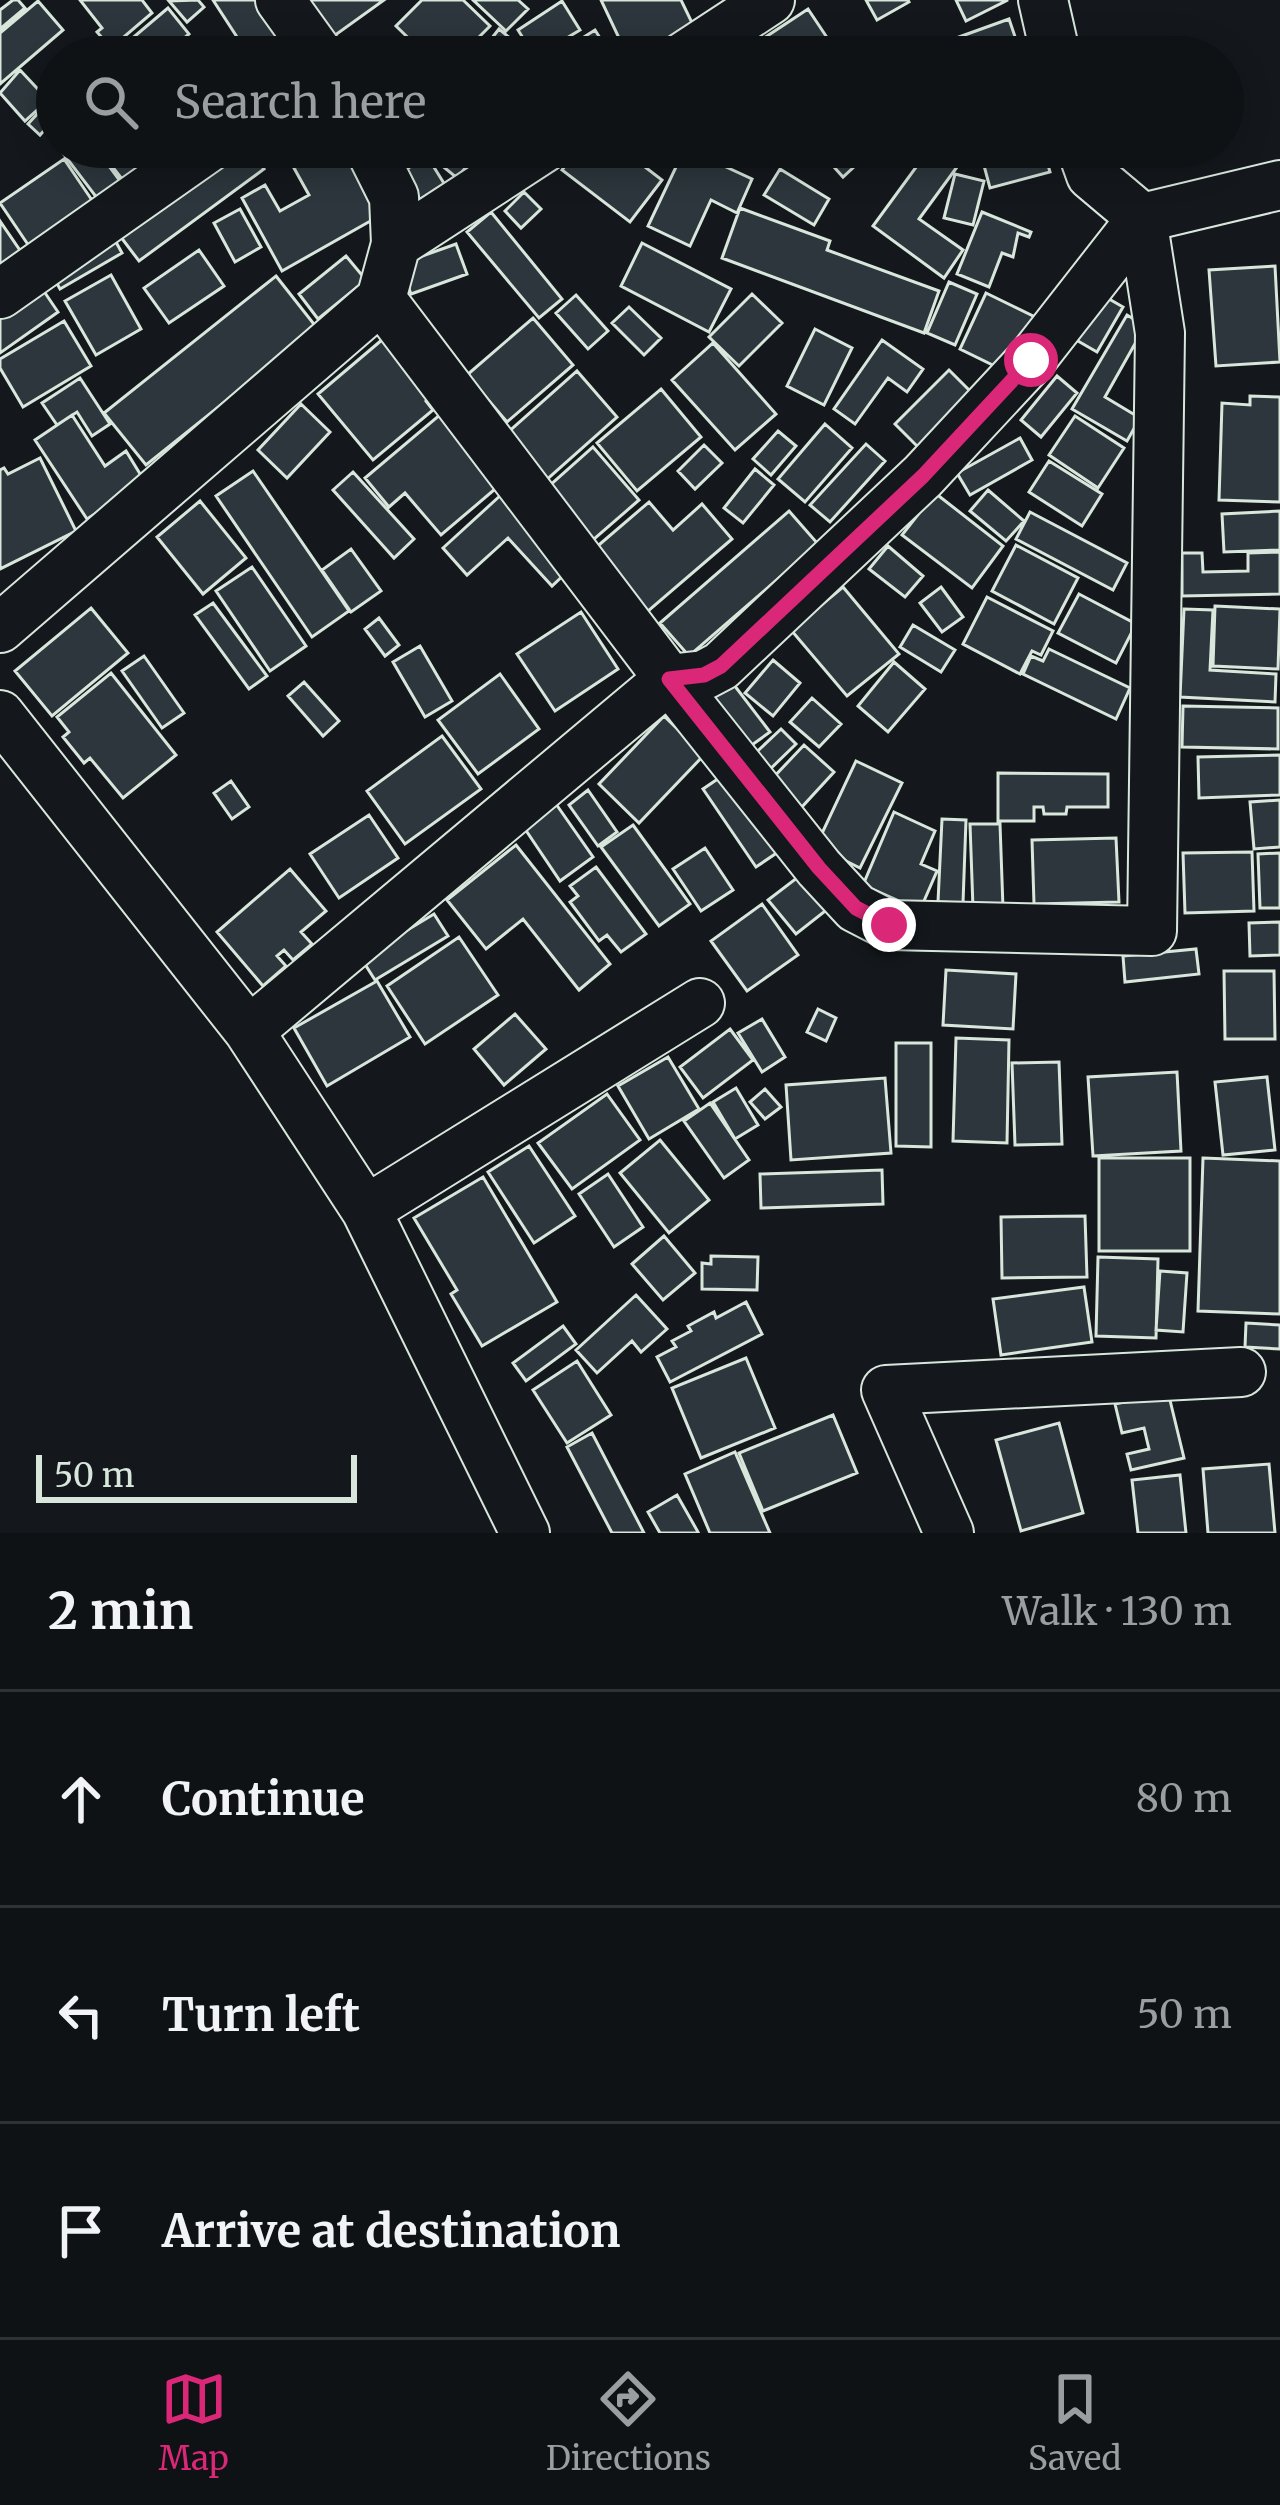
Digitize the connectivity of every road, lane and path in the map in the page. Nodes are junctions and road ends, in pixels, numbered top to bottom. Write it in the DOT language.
graph roads {
  1 [pos="280,0"];
  2 [pos="770,0"];
  3 [pos="1042,0"];
  4 [pos="306,36"];
  5 [pos="715,36"];
  6 [pos="1051,36"];
  7 [pos="179,168"];
  8 [pos="380,168"];
  9 [pos="513,168"];
  10 [pos="1088,168"];
  11 [pos="1280,185"];
  12 [pos="1142,218"];
  13 [pos="396,244"];
  14 [pos="0,294"];
  15 [pos="381,299"];
  16 [pos="0,628"];
  17 [pos="669,679"];
  18 [pos="0,715"];
  19 [pos="700,1003"];
  20 [pos="249,1031"];
  21 [pos="366,1210"];
  22 [pos="1241,1372"];
  23 [pos="525,1533"];
  24 [pos="949,1533"];
  1 -- 4 [label="street"];
  2 -- 5 [label="street"];
  3 -- 6 [label="street"];
  7 -- 14 [label="street"];
  8 -- 13 [label="street"];
  9 -- 13 [label="street"];
  10 -- 12 [label="street"];
  11 -- 12 [label="street"];
  12 -- 17 [label="street"];
  12 -- 17 [label="street"];
  13 -- 15 [label="street"];
  15 -- 16 [label="street"];
  15 -- 17 [label="street"];
  17 -- 20 [label="street"];
  18 -- 20 [label="street"];
  19 -- 21 [label="street"];
  20 -- 21 [label="street"];
  21 -- 23 [label="street"];
  22 -- 24 [label="street"];
}
